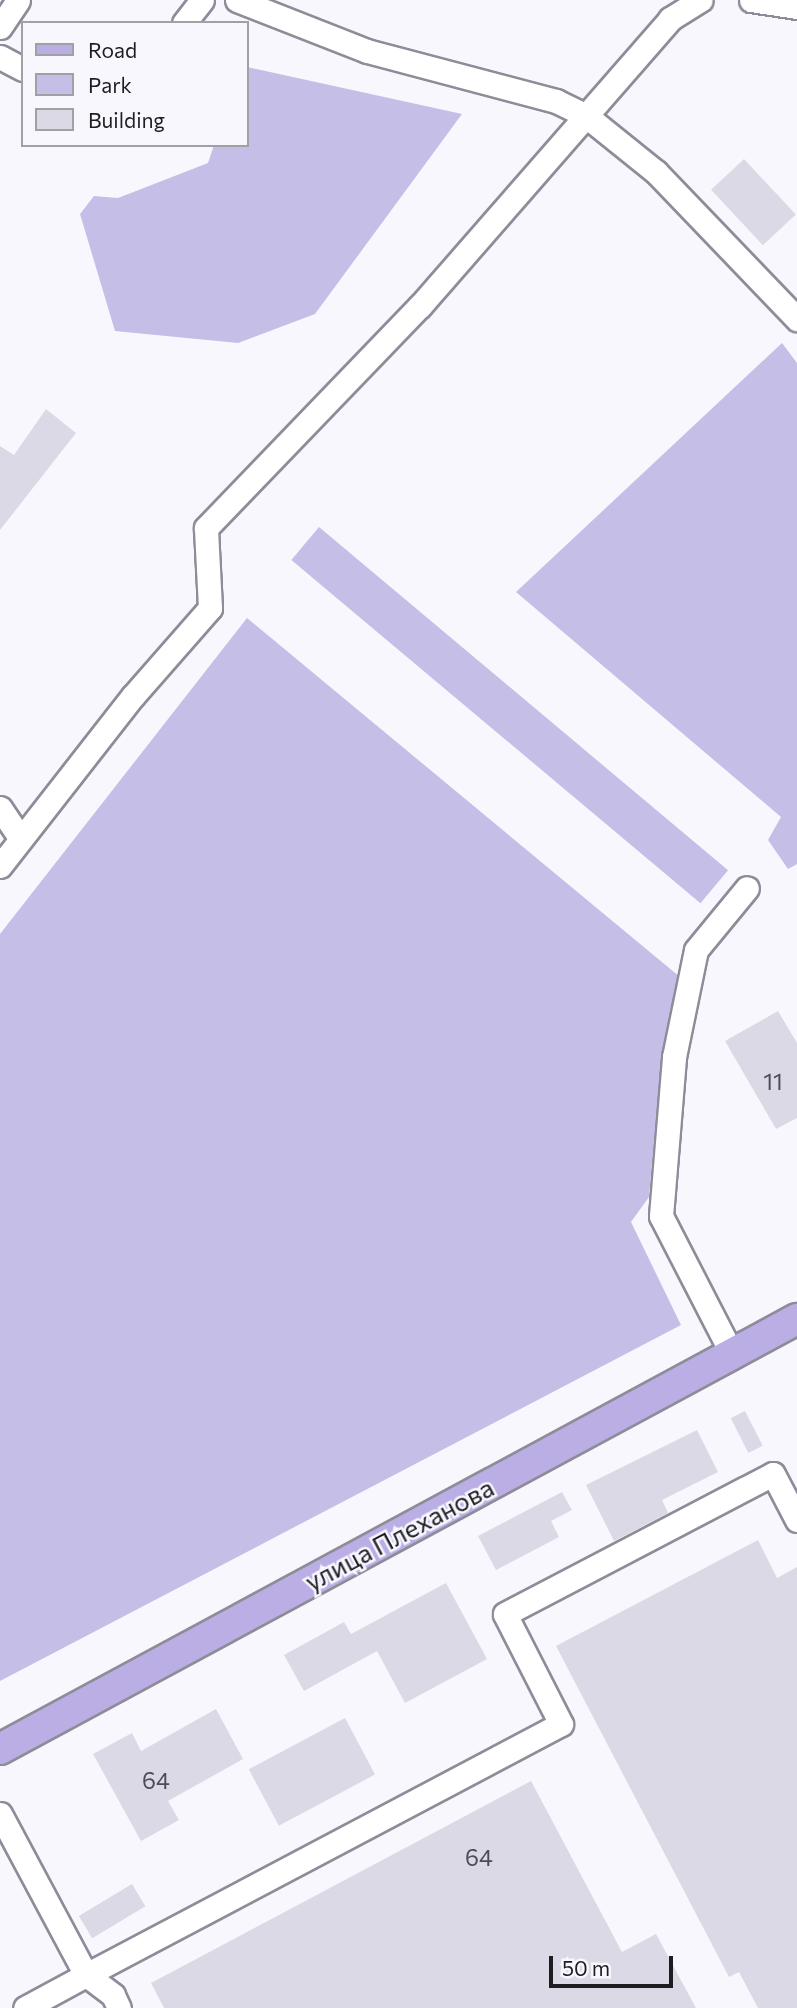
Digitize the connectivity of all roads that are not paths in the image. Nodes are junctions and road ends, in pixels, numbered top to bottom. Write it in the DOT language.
graph roads {
  1 [pos="18,0"];
  2 [pos="202,0"];
  3 [pos="237,0"];
  4 [pos="701,0"];
  5 [pos="751,0"];
  6 [pos="797,7"];
  7 [pos="186,21"];
  8 [pos="0,27"];
  9 [pos="0,57"];
  10 [pos="21,68"];
  11 [pos="585,116"];
  12 [pos="797,319"];
  13 [pos="0,808"];
  14 [pos="21,839"];
  15 [pos="0,866"];
  16 [pos="747,888"];
  17 [pos="797,1319"];
  18 [pos="732,1354"];
  19 [pos="791,1495"];
  20 [pos="797,1520"];
  21 [pos="0,1749"];
  22 [pos="0,1814"];
  23 [pos="86,1975"];
  24 [pos="25,2008"];
  25 [pos="120,2008"];
  1 -- 8 [label="street"];
  2 -- 7 [label="street"];
  3 -- 11 [label="street"];
  4 -- 11 [label="street"];
  5 -- 6 [label="street"];
  9 -- 10 [label="street"];
  11 -- 12 [label="street"];
  11 -- 14 [label="street"];
  13 -- 14 [label="street"];
  14 -- 15 [label="street"];
  16 -- 18 [label="street"];
  17 -- 18 [label="main road, улица Плеханова"];
  18 -- 21 [label="main road, улица Плеханова"];
  19 -- 20 [label="street"];
  19 -- 23 [label="street"];
  22 -- 23 [label="street"];
  23 -- 24 [label="street"];
  23 -- 25 [label="street"];
}
